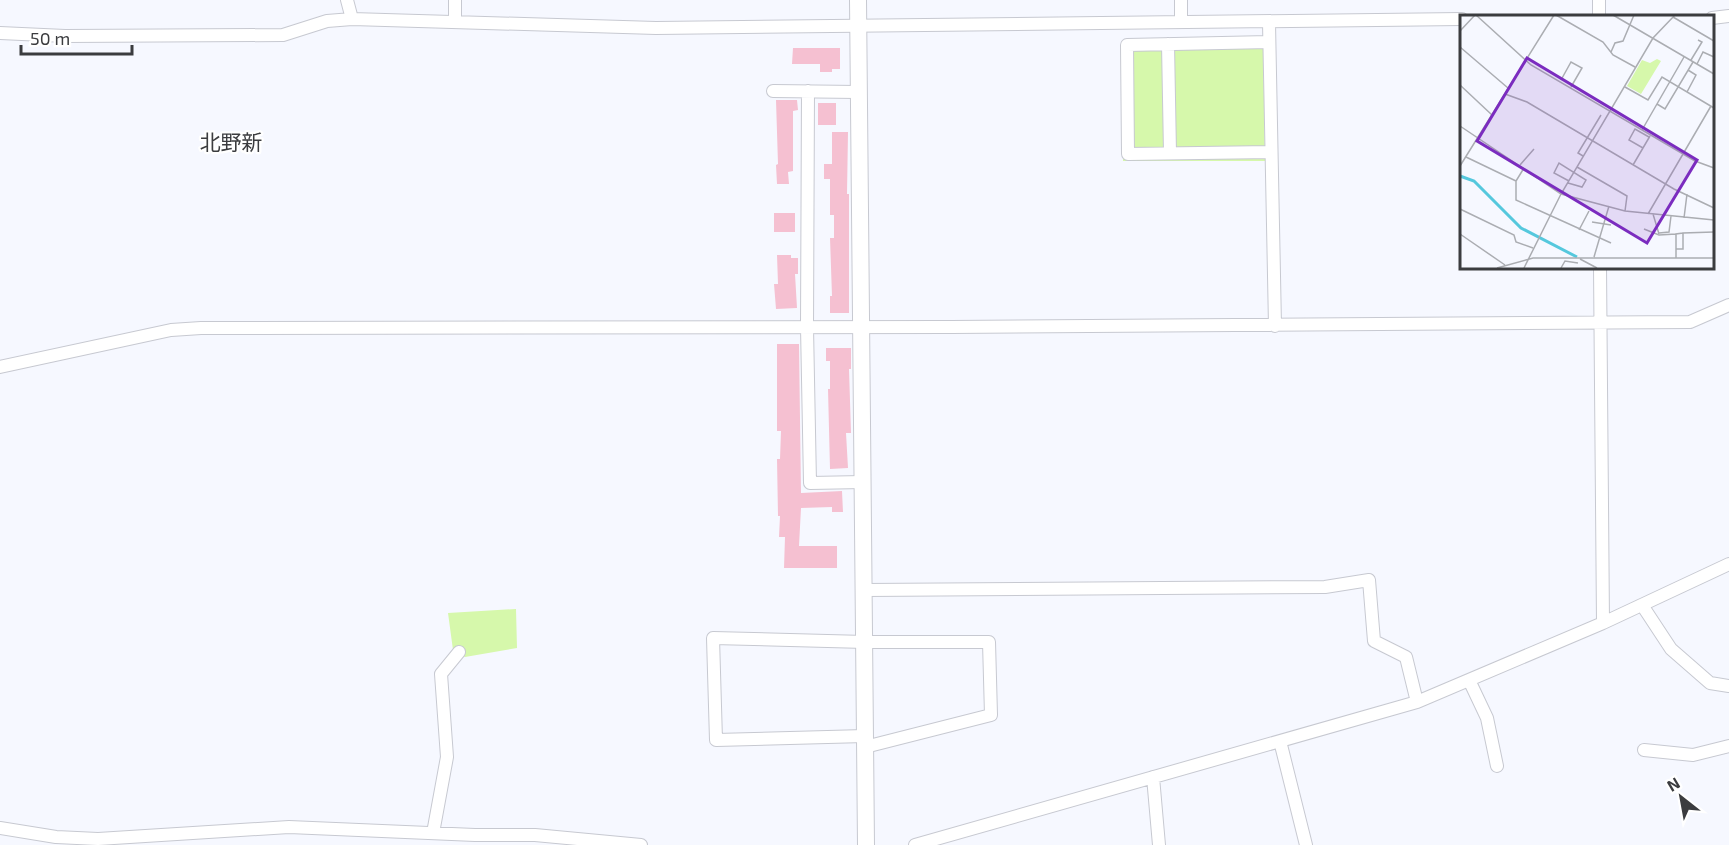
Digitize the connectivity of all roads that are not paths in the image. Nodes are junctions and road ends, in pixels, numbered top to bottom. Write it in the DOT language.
graph roads {
  1 [pos="348,0"];
  2 [pos="455,0"];
  3 [pos="858,0"];
  4 [pos="1181,0"];
  5 [pos="1729,16"];
  6 [pos="1714,18"];
  7 [pos="352,19"];
  8 [pos="1460,19"];
  9 [pos="455,21"];
  10 [pos="1181,22"];
  11 [pos="1269,23"];
  12 [pos="858,27"];
  13 [pos="0,33"];
  14 [pos="1269,42"];
  15 [pos="1168,44"];
  16 [pos="773,91"];
  17 [pos="808,91"];
  18 [pos="858,92"];
  19 [pos="1271,152"];
  20 [pos="1170,153"];
  21 [pos="1600,268"];
  22 [pos="1729,305"];
  23 [pos="1600,323"];
  24 [pos="1275,326"];
  25 [pos="807,327"];
  26 [pos="860,327"];
  27 [pos="0,367"];
  28 [pos="862,482"];
  29 [pos="1729,564"];
  30 [pos="864,590"];
  31 [pos="1642,605"];
  32 [pos="1604,623"];
  33 [pos="865,642"];
  34 [pos="459,652"];
  35 [pos="1469,680"];
  36 [pos="1729,686"];
  37 [pos="1417,702"];
  38 [pos="1280,741"];
  39 [pos="865,742"];
  40 [pos="1729,746"];
  41 [pos="1644,750"];
  42 [pos="1497,766"];
  43 [pos="1153,777"];
  44 [pos="0,828"];
  45 [pos="433,833"];
  46 [pos="475,840"];
  47 [pos="641,845"];
  48 [pos="866,845"];
  49 [pos="915,845"];
  50 [pos="1159,845"];
  51 [pos="1305,845"];
  1 -- 7 [label="street"];
  2 -- 9 [label="street"];
  3 -- 12 [label="street"];
  4 -- 10 [label="street"];
  5 -- 6 [label="street"];
  7 -- 9 [label="street"];
  7 -- 13 [label="street"];
  8 -- 11 [label="street"];
  9 -- 12 [label="street"];
  10 -- 11 [label="street"];
  10 -- 12 [label="street"];
  11 -- 14 [label="street"];
  12 -- 18 [label="street"];
  14 -- 15 [label="street"];
  14 -- 19 [label="street"];
  15 -- 20 [label="street"];
  15 -- 20 [label="street"];
  16 -- 17 [label="street"];
  17 -- 18 [label="street"];
  17 -- 25 [label="street"];
  18 -- 26 [label="street"];
  19 -- 20 [label="street"];
  19 -- 24 [label="street"];
  21 -- 23 [label="street"];
  22 -- 23 [label="street"];
  23 -- 24 [label="street"];
  23 -- 32 [label="street"];
  24 -- 26 [label="street"];
  25 -- 26 [label="street"];
  25 -- 27 [label="street"];
  25 -- 28 [label="street"];
  26 -- 28 [label="street"];
  28 -- 30 [label="street"];
  29 -- 31 [label="street"];
  30 -- 33 [label="street"];
  30 -- 37 [label="street"];
  31 -- 32 [label="street"];
  31 -- 36 [label="street"];
  32 -- 35 [label="street"];
  33 -- 39 [label="street"];
  33 -- 39 [label="street"];
  33 -- 39 [label="street"];
  34 -- 45 [label="street"];
  35 -- 37 [label="street"];
  35 -- 42 [label="street"];
  37 -- 38 [label="street"];
  38 -- 43 [label="street"];
  38 -- 51 [label="street"];
  39 -- 48 [label="street"];
  40 -- 41 [label="street"];
  43 -- 49 [label="street"];
  43 -- 50 [label="street"];
  44 -- 45 [label="street"];
  45 -- 46 [label="street"];
  46 -- 47 [label="street"];
}
